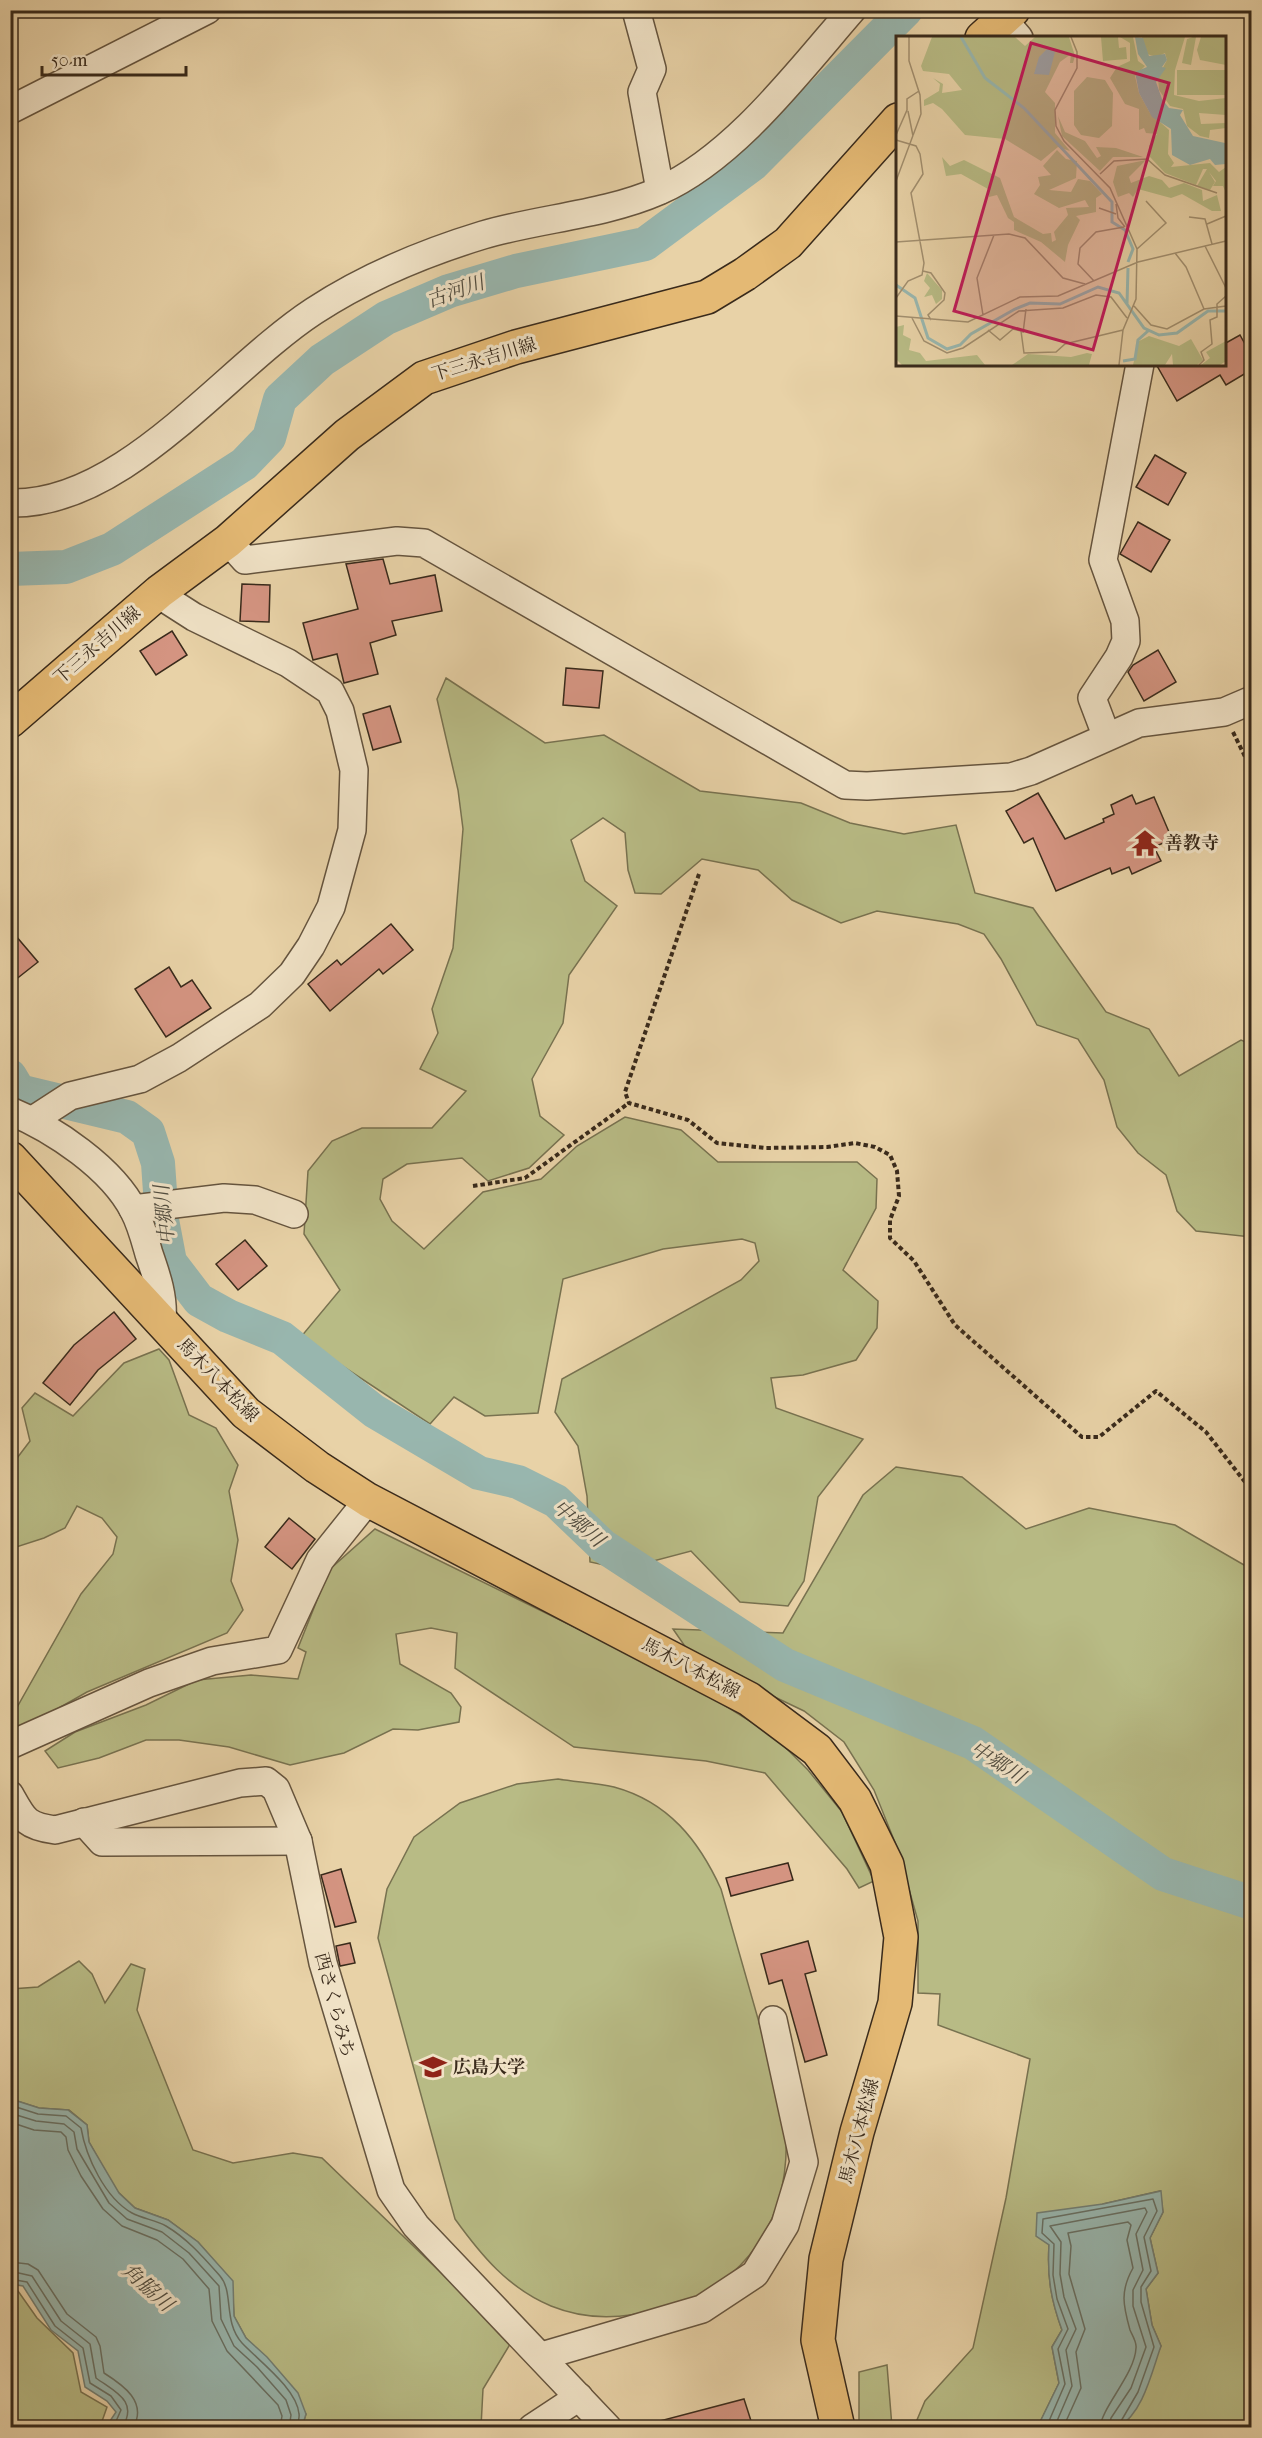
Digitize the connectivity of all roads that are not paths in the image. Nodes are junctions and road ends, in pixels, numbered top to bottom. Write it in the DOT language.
graph roads {
  1 [pos="207,10"];
  2 [pos="636,10"];
  3 [pos="852,10"];
  4 [pos="10,110"];
  5 [pos="896,121"];
  6 [pos="660,190"];
  7 [pos="1140,366"];
  8 [pos="10,503"];
  9 [pos="228,541"];
  10 [pos="159,592"];
  11 [pos="1251,700"];
  12 [pos="10,721"];
  13 [pos="1106,735"];
  14 [pos="40,1109"];
  15 [pos="10,1158"];
  16 [pos="152,1207"];
  17 [pos="294,1214"];
  18 [pos="162,1321"];
  19 [pos="368,1500"];
  20 [pos="10,1745"];
  21 [pos="10,1795"];
  22 [pos="84,1822"];
  23 [pos="298,1840"];
  24 [pos="773,2020"];
  25 [pos="542,2356"];
  26 [pos="579,2397"];
  27 [pos="532,2427"];
  28 [pos="608,2427"];
  29 [pos="838,2427"];
  1 -- 4 [label="street"];
  2 -- 6 [label="street"];
  3 -- 6 [label="street"];
  5 -- 9 [label="main road, 下三永吉川線"];
  6 -- 8 [label="street"];
  7 -- 13 [label="street"];
  9 -- 10 [label="main road, 下三永吉川線"];
  9 -- 13 [label="street"];
  10 -- 12 [label="main road, 下三永吉川線"];
  10 -- 14 [label="street"];
  11 -- 13 [label="street"];
  14 -- 16 [label="street"];
  15 -- 18 [label="main road, 馬木八本松線"];
  16 -- 17 [label="street"];
  16 -- 18 [label="street"];
  18 -- 19 [label="main road, 馬木八本松線"];
  19 -- 20 [label="street"];
  19 -- 29 [label="main road, 馬木八本松線"];
  21 -- 22 [label="street, 西さくらみち"];
  22 -- 23 [label="street"];
  22 -- 23 [label="street, 西さくらみち"];
  23 -- 25 [label="street, 西さくらみち"];
  24 -- 25 [label="street"];
  25 -- 26 [label="street, 西さくらみち"];
  26 -- 27 [label="street"];
  26 -- 28 [label="street, 西さくらみち"];
}
